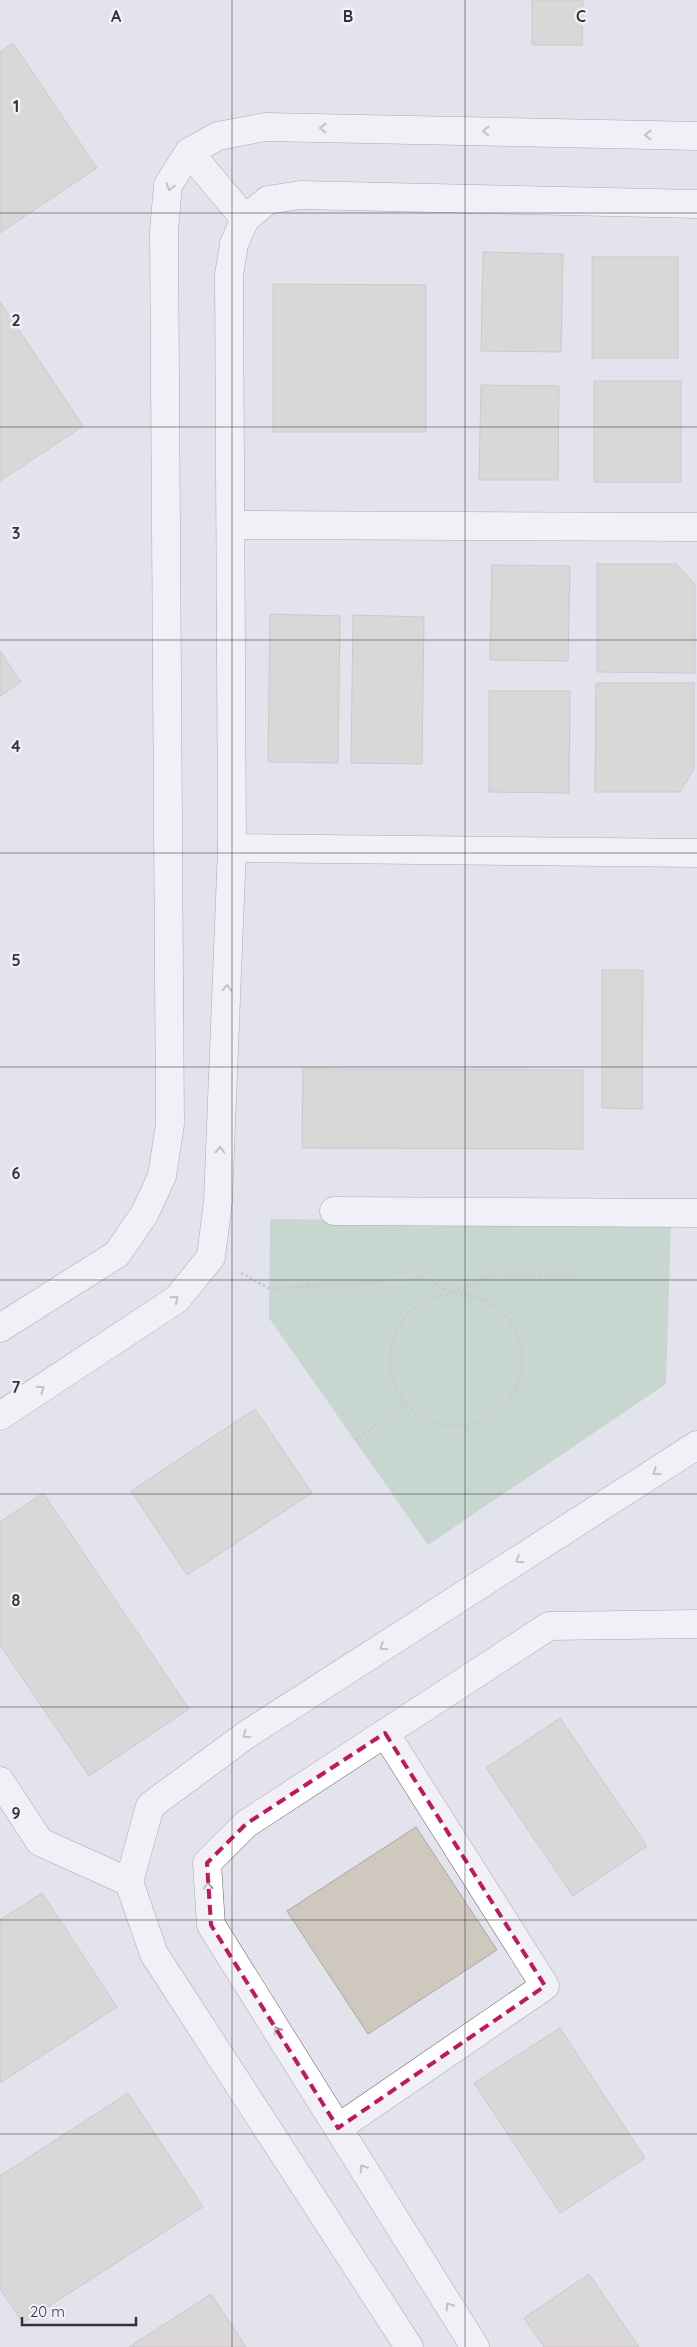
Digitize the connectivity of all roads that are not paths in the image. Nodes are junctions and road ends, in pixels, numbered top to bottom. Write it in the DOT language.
graph roads {
  1 [pos="697,136"];
  2 [pos="189,152"];
  3 [pos="697,204"];
  4 [pos="245,219"];
  5 [pos="231,525"];
  6 [pos="697,527"];
  7 [pos="232,848"];
  8 [pos="697,853"];
  9 [pos="334,1211"];
  10 [pos="697,1213"];
  11 [pos="0,1328"];
  12 [pos="0,1416"];
  13 [pos="697,1445"];
  14 [pos="697,1624"];
  15 [pos="385,1733"];
  16 [pos="0,1781"];
  17 [pos="129,1882"];
  18 [pos="338,2128"];
  19 [pos="409,2347"];
  20 [pos="475,2347"];
  1 -- 2 [label="street, one-way"];
  2 -- 4 [label="street"];
  2 -- 11 [label="street, one-way"];
  3 -- 4 [label="street"];
  4 -- 5 [label="street"];
  5 -- 6 [label="street"];
  5 -- 7 [label="street"];
  7 -- 8 [label="street"];
  12 -- 7 [label="street, one-way"];
  9 -- 10 [label="street"];
  13 -- 17 [label="street, one-way"];
  14 -- 15 [label="street"];
  18 -- 15 [label="street, one-way"];
  15 -- 18 [label="street"];
  16 -- 17 [label="street"];
  17 -- 19 [label="street"];
  20 -- 18 [label="street, one-way"];
}
